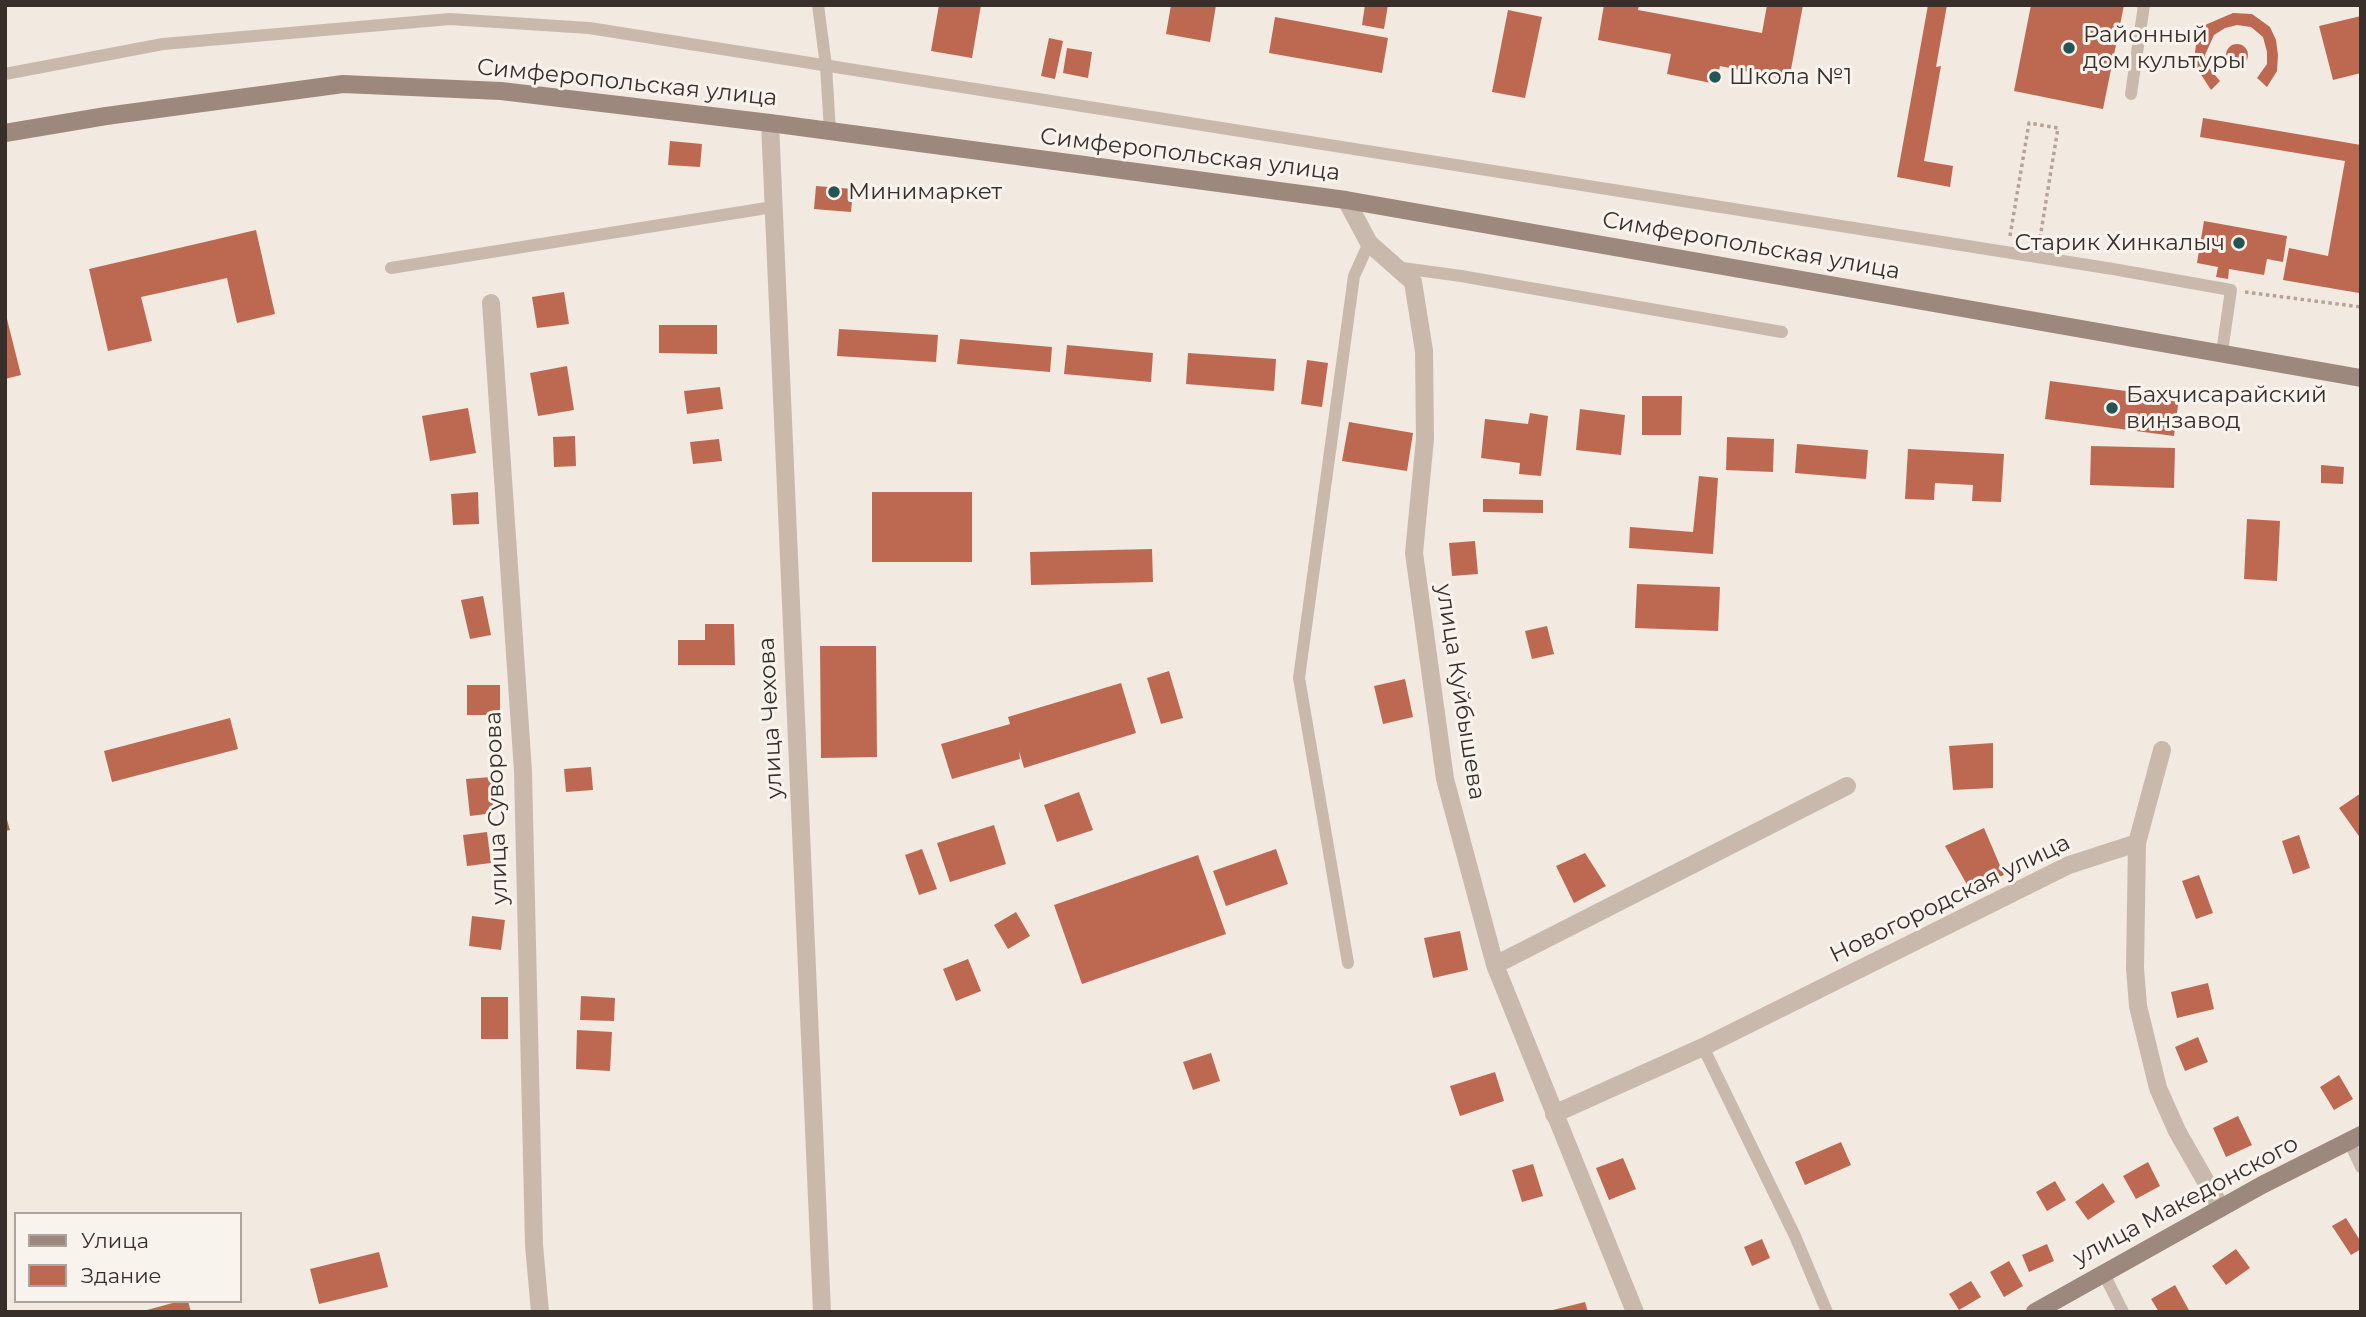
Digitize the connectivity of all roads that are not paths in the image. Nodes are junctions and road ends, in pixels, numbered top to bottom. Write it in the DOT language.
graph roads {
  1 [pos="818,5"];
  2 [pos="2144,5"];
  3 [pos="826,66"];
  4 [pos="5,74"];
  5 [pos="2131,94"];
  6 [pos="770,122"];
  7 [pos="830,131"];
  8 [pos="5,133"];
  9 [pos="1346,200"];
  10 [pos="773,207"];
  11 [pos="1369,243"];
  12 [pos="1395,267"];
  13 [pos="391,268"];
  14 [pos="491,303"];
  15 [pos="1782,332"];
  16 [pos="2222,352"];
  17 [pos="2361,378"];
  18 [pos="2162,750"];
  19 [pos="1846,786"];
  20 [pos="2137,843"];
  21 [pos="1348,963"];
  22 [pos="1495,965"];
  23 [pos="1703,1047"];
  24 [pos="1554,1114"];
  25 [pos="2355,1138"];
  26 [pos="2361,1167"];
  27 [pos="2221,1208"];
  28 [pos="2103,1272"];
  29 [pos="540,1312"];
  30 [pos="822,1312"];
  31 [pos="1634,1312"];
  32 [pos="1827,1312"];
  33 [pos="2035,1312"];
  34 [pos="2123,1312"];
  1 -- 3 [label="lane"];
  2 -- 5 [label="lane"];
  3 -- 4 [label="lane"];
  3 -- 7 [label="lane"];
  3 -- 16 [label="lane"];
  6 -- 7 [label="main road, Симферопольская улица"];
  6 -- 8 [label="main road, Симферопольская улица"];
  6 -- 10 [label="street, улица Чехова"];
  7 -- 9 [label="main road, Симферопольская улица"];
  9 -- 11 [label="street, улица Куйбышева"];
  9 -- 16 [label="main road, Симферопольская улица"];
  10 -- 13 [label="lane"];
  10 -- 30 [label="street, улица Чехова"];
  11 -- 12 [label="street, улица Куйбышева"];
  11 -- 21 [label="lane"];
  12 -- 15 [label="lane"];
  12 -- 22 [label="street, улица Куйбышева"];
  14 -- 29 [label="street, улица Суворова"];
  16 -- 17 [label="main road, Симферопольская улица"];
  18 -- 20 [label="street"];
  19 -- 22 [label="street"];
  20 -- 23 [label="street, Новогородская улица"];
  20 -- 27 [label="street"];
  22 -- 24 [label="street, улица Куйбышева"];
  23 -- 24 [label="street, Новогородская улица"];
  23 -- 32 [label="lane"];
  24 -- 31 [label="street, улица Куйбышева"];
  25 -- 26 [label="lane"];
  25 -- 27 [label="main road, улица Македонского"];
  27 -- 28 [label="main road, улица Македонского"];
  28 -- 33 [label="main road, улица Македонского"];
  28 -- 34 [label="lane"];
}
